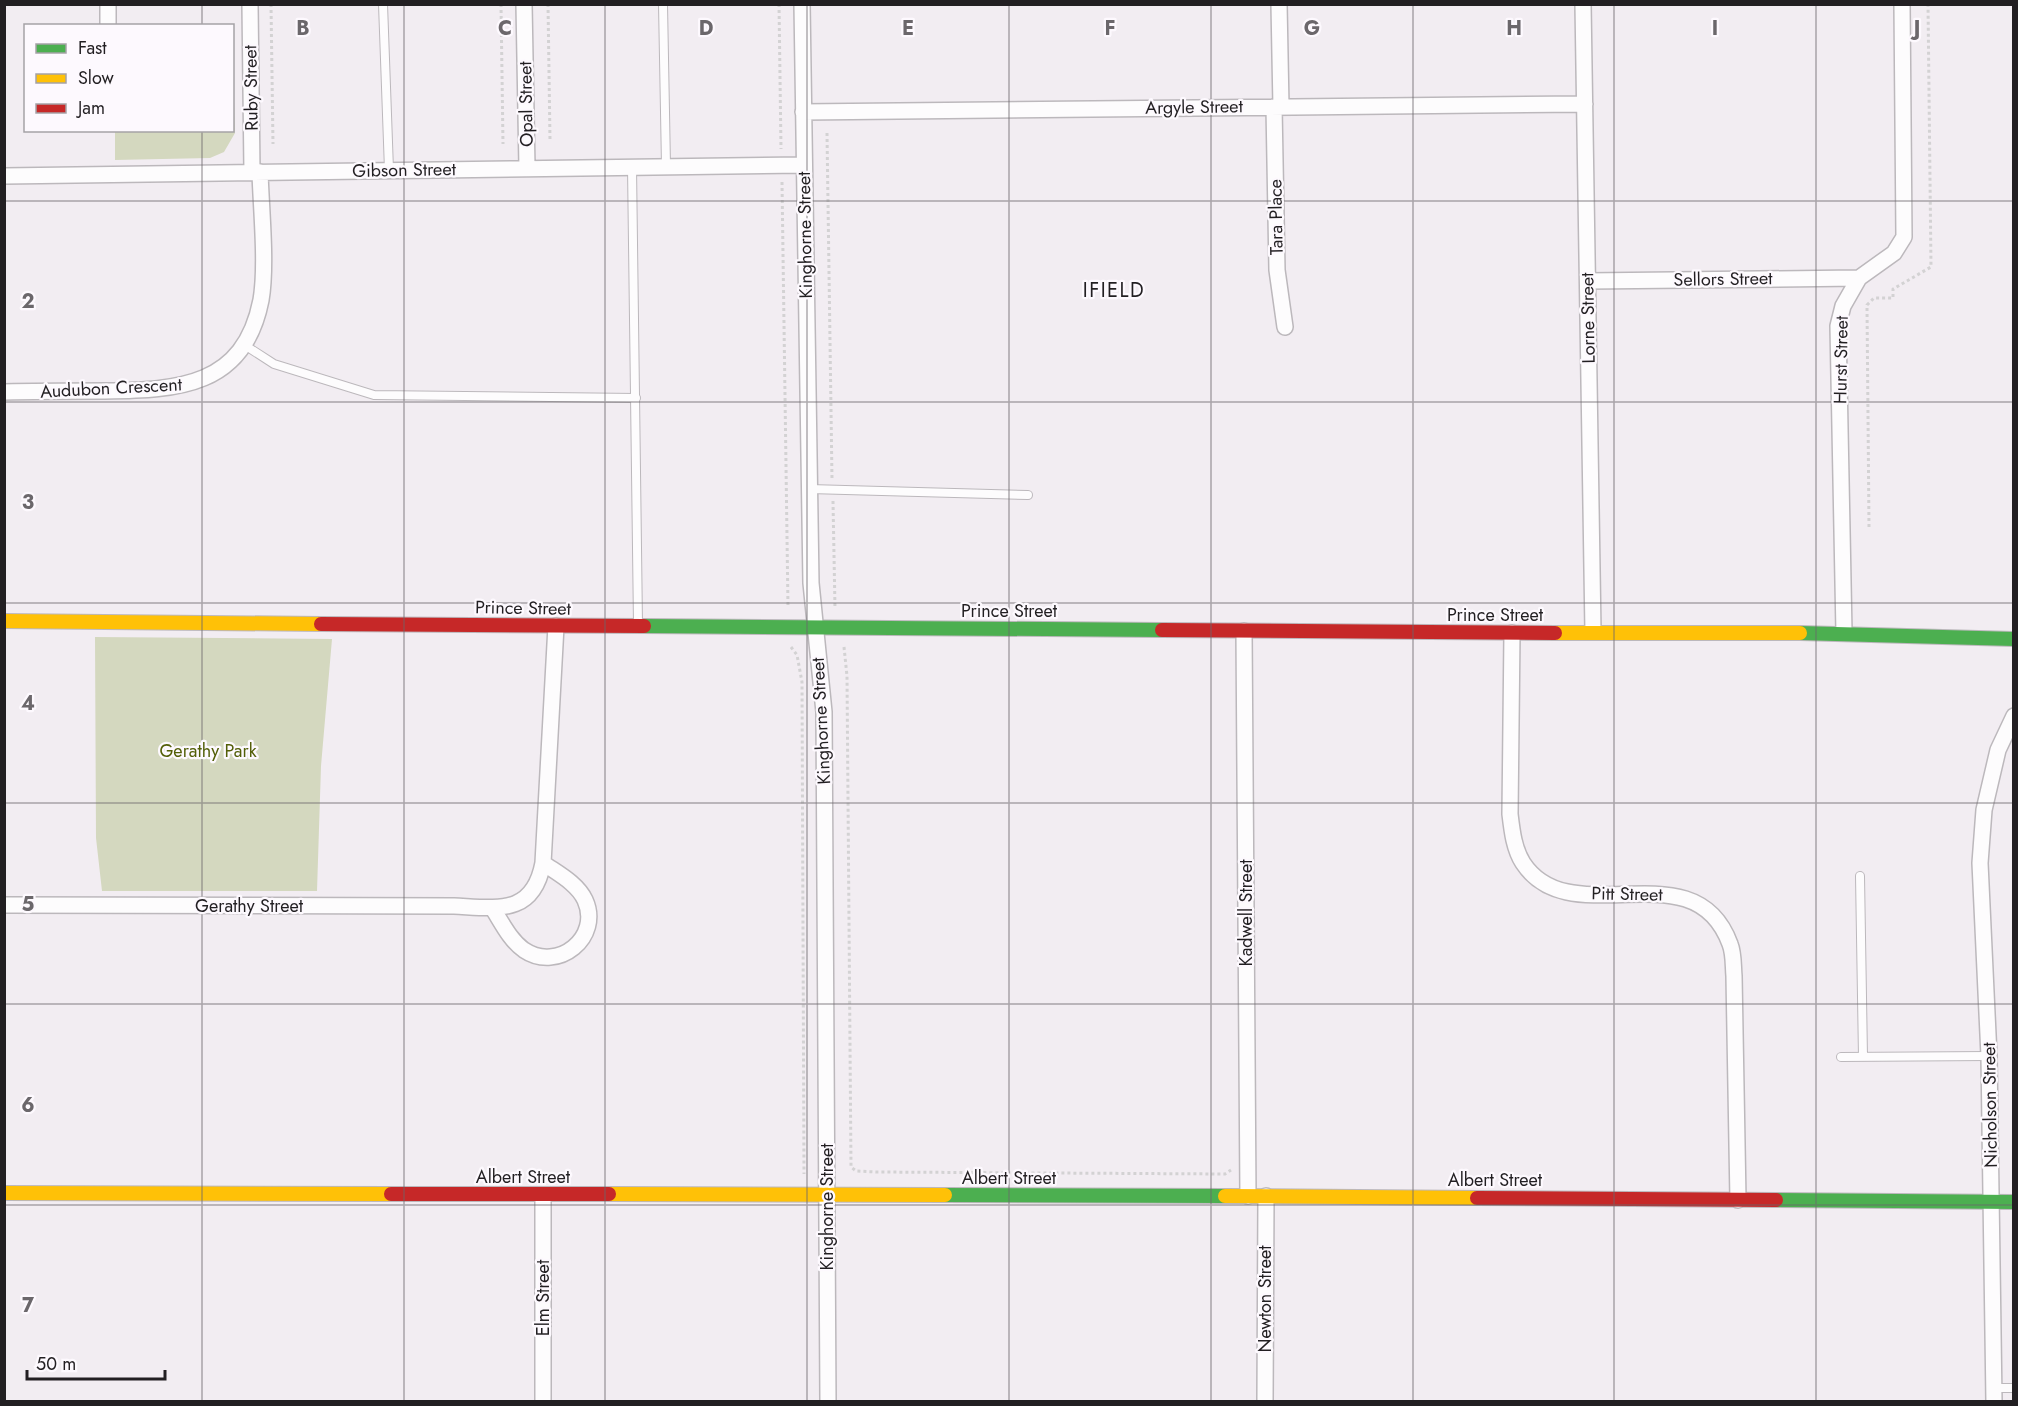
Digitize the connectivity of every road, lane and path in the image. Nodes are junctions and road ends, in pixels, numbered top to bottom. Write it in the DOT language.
graph roads {
  1 [pos="108,4"];
  2 [pos="250,4"];
  3 [pos="271,4"];
  4 [pos="383,4"];
  5 [pos="501,4"];
  6 [pos="524,4"];
  7 [pos="548,4"];
  8 [pos="663,4"];
  9 [pos="779,4"];
  10 [pos="802,4"];
  11 [pos="1279,4"];
  12 [pos="1583,4"];
  13 [pos="1902,4"];
  14 [pos="108,24"];
  15 [pos="1585,104"];
  16 [pos="1277,106"];
  17 [pos="803,112"];
  18 [pos="827,133"];
  19 [pos="550,140"];
  20 [pos="273,144"];
  21 [pos="503,144"];
  22 [pos="781,149"];
  23 [pos="804,165"];
  24 [pos="666,166"];
  25 [pos="632,167"];
  26 [pos="527,168"];
  27 [pos="389,170"];
  28 [pos="256,172"];
  29 [pos="4,176"];
  30 [pos="782,180"];
  31 [pos="1859,278"];
  32 [pos="1588,281"];
  33 [pos="1285,327"];
  34 [pos="243,344"];
  35 [pos="4,392"];
  36 [pos="636,398"];
  37 [pos="809,489"];
  38 [pos="833,490"];
  39 [pos="1028,495"];
  40 [pos="788,607"];
  41 [pos="835,610"];
  42 [pos="4,621"];
  43 [pos="556,626"];
  44 [pos="639,627"];
  45 [pos="814,627"];
  46 [pos="1244,631"];
  47 [pos="1593,632"];
  48 [pos="1512,633"];
  49 [pos="1844,633"];
  50 [pos="2013,639"];
  51 [pos="789,643"];
  52 [pos="844,646"];
  53 [pos="2013,716"];
  54 [pos="543,863"];
  55 [pos="1860,876"];
  56 [pos="4,905"];
  57 [pos="493,909"];
  58 [pos="1989,1056"];
  59 [pos="1841,1057"];
  60 [pos="1863,1057"];
  61 [pos="1233,1162"];
  62 [pos="804,1174"];
  63 [pos="4,1193"];
  64 [pos="543,1195"];
  65 [pos="827,1195"];
  66 [pos="1248,1196"];
  67 [pos="1266,1196"];
  68 [pos="1738,1200"];
  69 [pos="1992,1202"];
  70 [pos="2013,1202"];
  71 [pos="2013,1388"];
  72 [pos="1994,1395"];
  73 [pos="543,1401"];
  74 [pos="828,1401"];
  75 [pos="1265,1401"];
  1 -- 14 [label="street"];
  2 -- 28 [label="street, Ruby Street"];
  3 -- 20 [label="path"];
  4 -- 27 [label="lane"];
  5 -- 21 [label="path"];
  6 -- 26 [label="street, Opal Street"];
  7 -- 19 [label="path"];
  8 -- 24 [label="lane"];
  9 -- 22 [label="path"];
  10 -- 17 [label="street, Kinghorne Street"];
  11 -- 16 [label="street, Tara Place"];
  12 -- 15 [label="street, Lorne Street"];
  13 -- 31 [label="street, Hurst Street"];
  15 -- 16 [label="street, Argyle Street"];
  15 -- 32 [label="street, Lorne Street"];
  16 -- 17 [label="street, Argyle Street"];
  16 -- 33 [label="street, Tara Place"];
  17 -- 23 [label="street, Kinghorne Street"];
  18 -- 38 [label="path"];
  23 -- 24 [label="street, Gibson Street"];
  23 -- 37 [label="street, Kinghorne Street"];
  24 -- 25 [label="street, Gibson Street"];
  25 -- 26 [label="street, Gibson Street"];
  25 -- 36 [label="lane"];
  26 -- 27 [label="street, Gibson Street"];
  27 -- 28 [label="street, Gibson Street"];
  28 -- 29 [label="street, Gibson Street"];
  28 -- 34 [label="street, Audubon Crescent"];
  30 -- 40 [label="path"];
  31 -- 32 [label="street, Sellors Street"];
  31 -- 49 [label="street, Hurst Street"];
  32 -- 47 [label="street, Lorne Street"];
  34 -- 35 [label="street, Audubon Crescent"];
  34 -- 36 [label="lane"];
  36 -- 44 [label="lane"];
  37 -- 38 [label="lane"];
  37 -- 45 [label="street, Kinghorne Street"];
  38 -- 39 [label="lane"];
  38 -- 41 [label="path"];
  42 -- 43 [label="street, Prince Street"];
  43 -- 44 [label="street, Prince Street"];
  43 -- 54 [label="street, Gerathy Street"];
  44 -- 45 [label="street, Prince Street"];
  45 -- 46 [label="street, Prince Street"];
  45 -- 65 [label="street, Kinghorne Street"];
  46 -- 48 [label="street, Prince Street"];
  46 -- 66 [label="street, Kadwell Street"];
  47 -- 48 [label="street, Prince Street"];
  47 -- 49 [label="street, Prince Street"];
  48 -- 68 [label="street, Pitt Street"];
  49 -- 50 [label="street, Prince Street"];
  51 -- 62 [label="path"];
  52 -- 61 [label="path"];
  53 -- 58 [label="street, Nicholson Street"];
  54 -- 57 [label="street, Gerathy Street"];
  54 -- 57 [label="street"];
  55 -- 60 [label="lane"];
  56 -- 57 [label="street, Gerathy Street"];
  58 -- 60 [label="lane"];
  58 -- 69 [label="street, Nicholson Street"];
  59 -- 60 [label="lane"];
  63 -- 64 [label="street, Albert Street"];
  64 -- 65 [label="street, Albert Street"];
  64 -- 73 [label="street, Elm Street"];
  65 -- 66 [label="street, Albert Street"];
  65 -- 74 [label="street, Kinghorne Street"];
  66 -- 67 [label="street, Albert Street"];
  67 -- 68 [label="street, Albert Street"];
  67 -- 75 [label="street, Newton Street"];
  68 -- 69 [label="street, Albert Street"];
  69 -- 70 [label="street, Albert Street"];
  69 -- 72 [label="street, Nicholson Street"];
  71 -- 72 [label="lane"];
}
